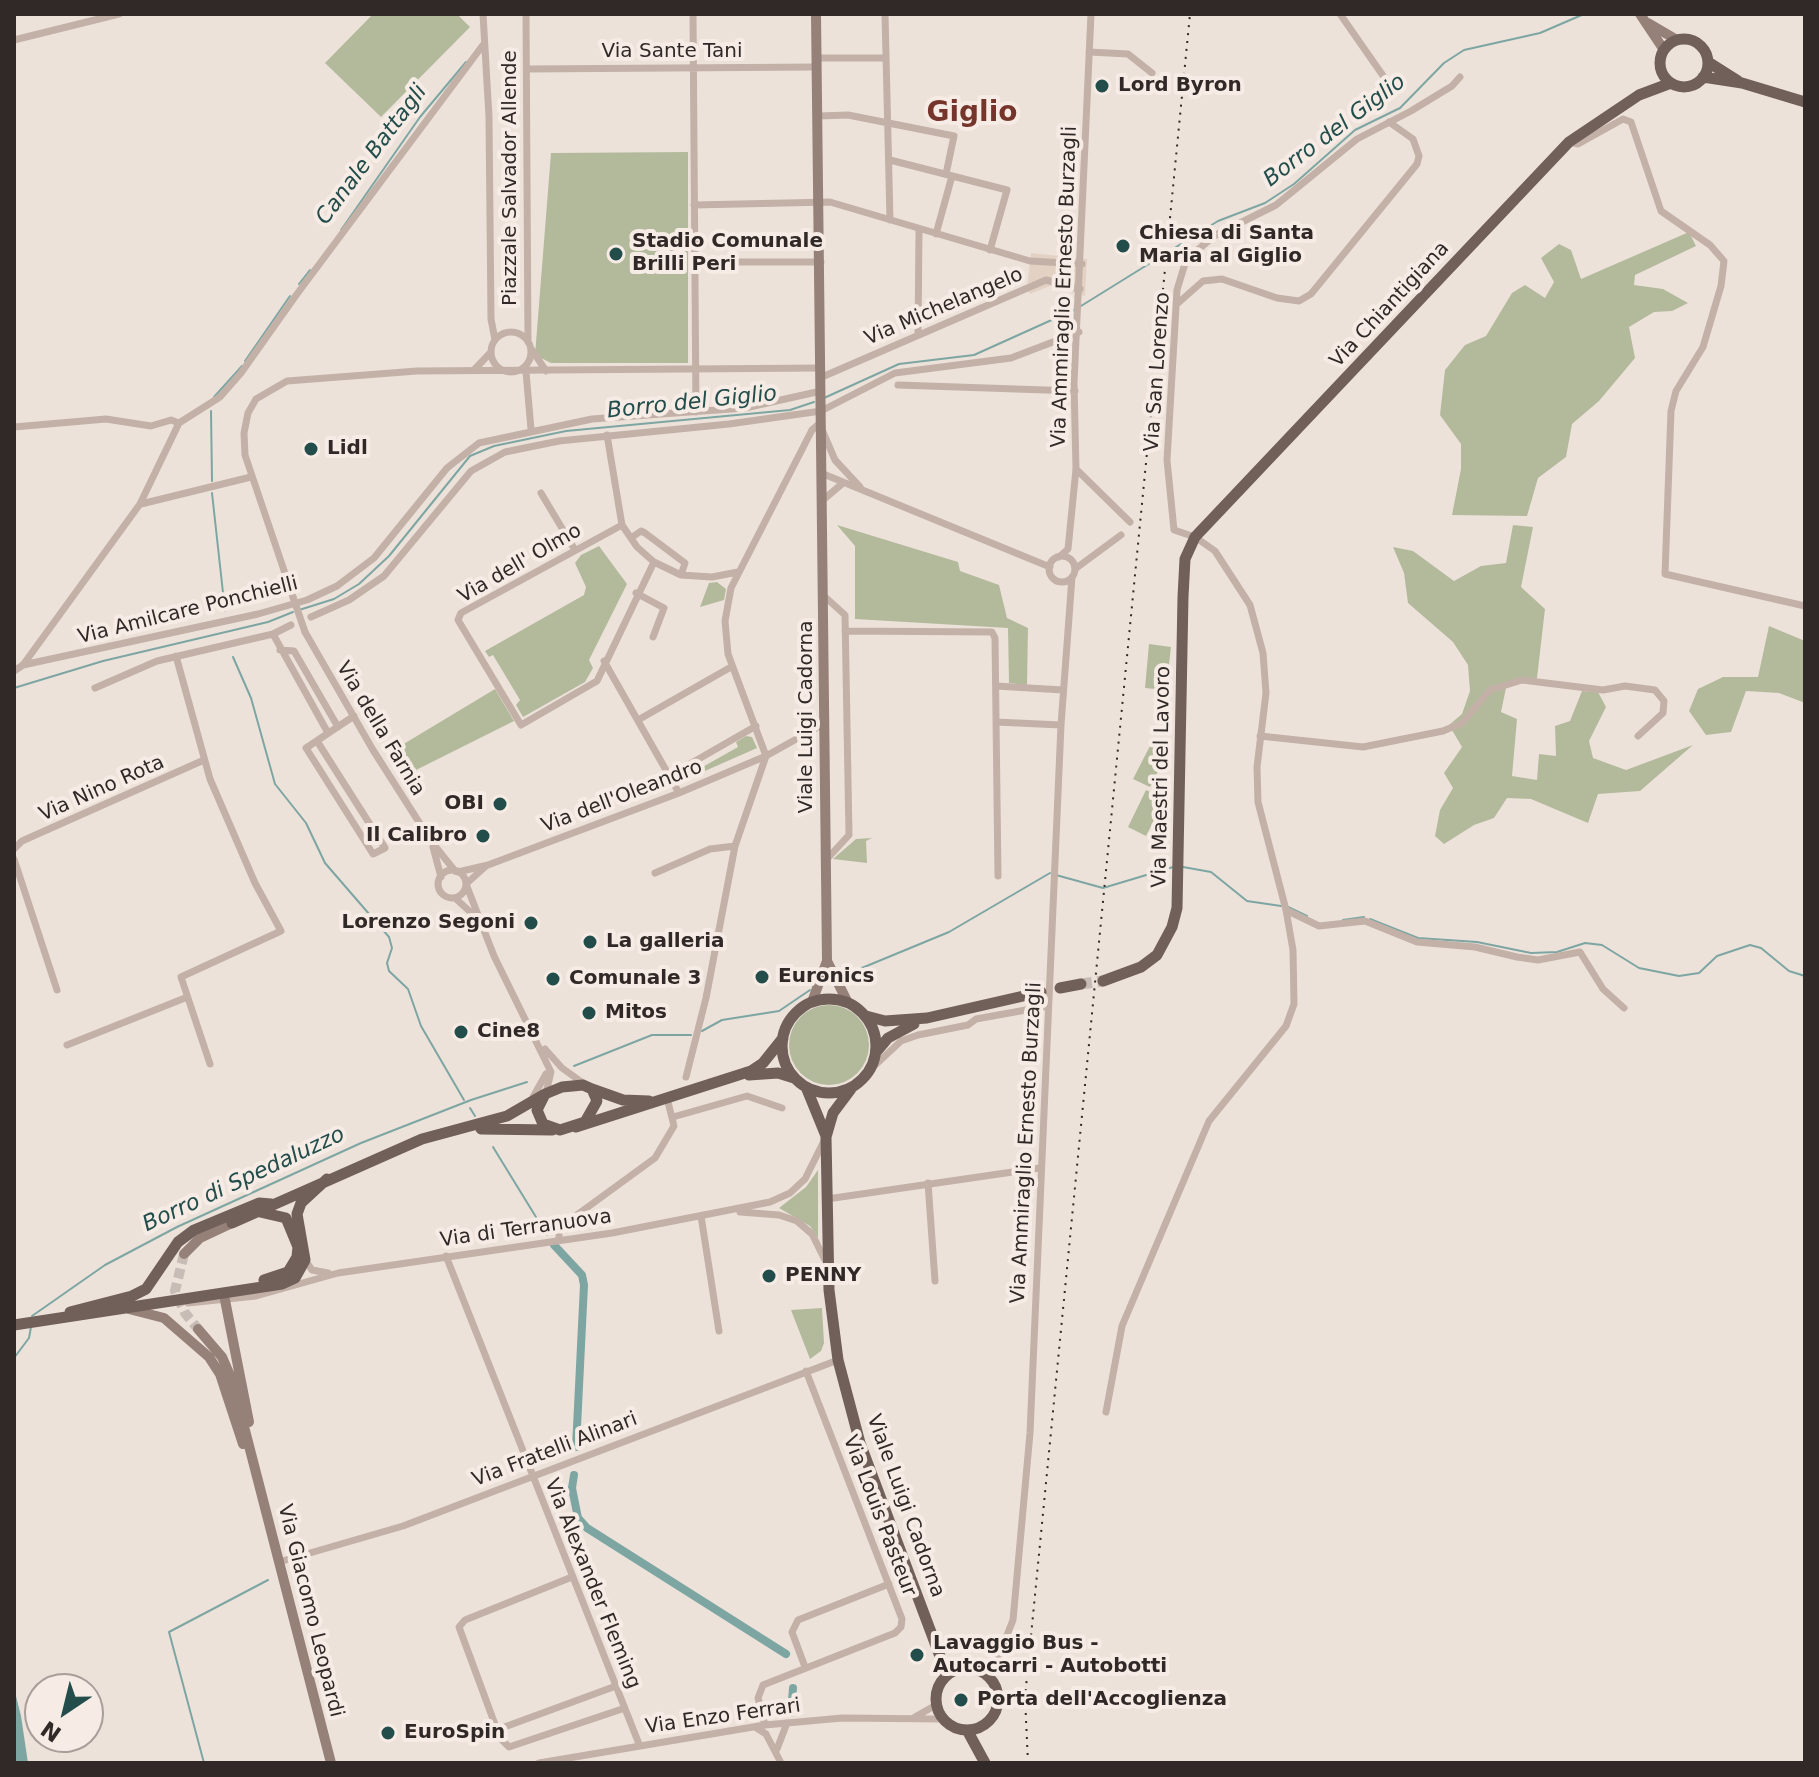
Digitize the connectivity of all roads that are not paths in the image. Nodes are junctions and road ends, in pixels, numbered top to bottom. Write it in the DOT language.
graph roads {
  1 [pos="119,14"];
  2 [pos="483,14"];
  3 [pos="526,14"];
  4 [pos="693,14"];
  5 [pos="816,14"];
  6 [pos="885,14"];
  7 [pos="1091,14"];
  8 [pos="1340,14"];
  9 [pos="1643,18"];
  10 [pos="14,40"];
  11 [pos="1677,40"];
  12 [pos="483,45"];
  13 [pos="1664,50"];
  14 [pos="1089,52"];
  15 [pos="885,58"];
  16 [pos="1708,62"];
  17 [pos="817,63"];
  18 [pos="693,68"];
  19 [pos="1661,68"];
  20 [pos="527,69"];
  21 [pos="1152,73"];
  22 [pos="1460,77"];
  23 [pos="1703,77"];
  24 [pos="1671,83"];
  25 [pos="1742,83"];
  26 [pos="1393,90"];
  27 [pos="1639,95"];
  28 [pos="1805,102"];
  29 [pos="819,116"];
  30 [pos="1389,122"];
  31 [pos="889,123"];
  32 [pos="1569,142"];
  33 [pos="890,160"];
  34 [pos="949,175"];
  35 [pos="821,203"];
  36 [pos="694,205"];
  37 [pos="890,220"];
  38 [pos="919,230"];
  39 [pos="936,234"];
  40 [pos="990,250"];
  41 [pos="695,262"];
  42 [pos="821,262"];
  43 [pos="1082,264"];
  44 [pos="1080,292"];
  45 [pos="1177,304"];
  46 [pos="1079,332"];
  47 [pos="918,335"];
  48 [pos="495,340"];
  49 [pos="529,345"];
  50 [pos="491,352"];
  51 [pos="696,369"];
  52 [pos="546,371"];
  53 [pos="472,372"];
  54 [pos="512,372"];
  55 [pos="526,372"];
  56 [pos="821,372"];
  57 [pos="898,385"];
  58 [pos="821,391"];
  59 [pos="1075,391"];
  60 [pos="821,411"];
  61 [pos="696,412"];
  62 [pos="803,414"];
  63 [pos="179,423"];
  64 [pos="14,427"];
  65 [pos="531,429"];
  66 [pos="818,429"];
  67 [pos="607,435"];
  68 [pos="841,469"];
  69 [pos="1076,469"];
  70 [pos="821,473"];
  71 [pos="251,477"];
  72 [pos="843,483"];
  73 [pos="861,488"];
  74 [pos="541,493"];
  75 [pos="821,502"];
  76 [pos="140,504"];
  77 [pos="1130,522"];
  78 [pos="622,525"];
  79 [pos="1121,535"];
  80 [pos="1195,537"];
  81 [pos="631,538"];
  82 [pos="575,550"];
  83 [pos="1054,561"];
  84 [pos="654,562"];
  85 [pos="738,572"];
  86 [pos="1074,573"];
  87 [pos="681,575"];
  88 [pos="719,577"];
  89 [pos="1056,580"];
  90 [pos="731,588"];
  91 [pos="636,593"];
  92 [pos="824,596"];
  93 [pos="1068,605"];
  94 [pos="1805,606"];
  95 [pos="315,616"];
  96 [pos="291,625"];
  97 [pos="845,631"];
  98 [pos="273,634"];
  99 [pos="653,637"];
  100 [pos="280,650"];
  101 [pos="176,656"];
  102 [pos="604,661"];
  103 [pos="23,665"];
  104 [pos="731,667"];
  105 [pos="14,671"];
  106 [pos="996,686"];
  107 [pos="95,688"];
  108 [pos="1063,690"];
  109 [pos="354,716"];
  110 [pos="638,720"];
  111 [pos="996,722"];
  112 [pos="825,723"];
  113 [pos="1061,725"];
  114 [pos="756,726"];
  115 [pos="338,727"];
  116 [pos="328,733"];
  117 [pos="811,733"];
  118 [pos="1260,736"];
  119 [pos="1638,736"];
  120 [pos="317,741"];
  121 [pos="825,743"];
  122 [pos="766,756"];
  123 [pos="204,760"];
  124 [pos="669,776"];
  125 [pos="679,793"];
  126 [pos="431,841"];
  127 [pos="735,846"];
  128 [pos="14,849"];
  129 [pos="14,859"];
  130 [pos="826,860"];
  131 [pos="488,865"];
  132 [pos="457,871"];
  133 [pos="655,873"];
  134 [pos="998,876"];
  135 [pos="441,877"];
  136 [pos="466,884"];
  137 [pos="455,898"];
  138 [pos="1286,910"];
  139 [pos="479,919"];
  140 [pos="827,961"];
  141 [pos="1103,981"];
  142 [pos="1081,984"];
  143 [pos="1060,988"];
  144 [pos="57,990"];
  145 [pos="1041,992"];
  146 [pos="185,998"];
  147 [pos="812,1002"];
  148 [pos="848,1003"];
  149 [pos="1048,1006"];
  150 [pos="1624,1008"];
  151 [pos="865,1016"];
  152 [pos="927,1018"];
  153 [pos="783,1038"];
  154 [pos="540,1043"];
  155 [pos="67,1045"];
  156 [pos="877,1051"];
  157 [pos="210,1064"];
  158 [pos="548,1064"];
  159 [pos="871,1069"];
  160 [pos="736,1076"];
  161 [pos="686,1077"];
  162 [pos="801,1083"];
  163 [pos="590,1088"];
  164 [pos="851,1089"];
  165 [pos="545,1094"];
  166 [pos="662,1099"];
  167 [pos="523,1106"];
  168 [pos="782,1108"];
  169 [pos="673,1117"];
  170 [pos="576,1127"];
  171 [pos="557,1130"];
  172 [pos="441,1133"];
  173 [pos="826,1137"];
  174 [pos="1040,1168"];
  175 [pos="327,1179"];
  176 [pos="928,1183"];
  177 [pos="827,1199"];
  178 [pos="272,1204"];
  179 [pos="260,1211"];
  180 [pos="718,1213"];
  181 [pos="701,1216"];
  182 [pos="232,1223"];
  183 [pos="559,1239"];
  184 [pos="184,1254"];
  185 [pos="446,1256"];
  186 [pos="305,1260"];
  187 [pos="829,1270"];
  188 [pos="338,1273"];
  189 [pos="935,1281"];
  190 [pos="225,1300"];
  191 [pos="158,1304"];
  192 [pos="129,1309"];
  193 [pos="66,1314"];
  194 [pos="41,1320"];
  195 [pos="14,1325"];
  196 [pos="198,1329"];
  197 [pos="719,1331"];
  198 [pos="838,1360"];
  199 [pos="806,1371"];
  200 [pos="1106,1412"];
  201 [pos="254,1468"];
  202 [pos="530,1476"];
  203 [pos="279,1562"];
  204 [pos="572,1577"];
  205 [pos="889,1584"];
  206 [pos="938,1647"];
  207 [pos="805,1667"];
  208 [pos="962,1668"];
  209 [pos="947,1675"];
  210 [pos="990,1678"];
  211 [pos="616,1686"];
  212 [pos="936,1705"];
  213 [pos="625,1708"];
  214 [pos="914,1718"];
  215 [pos="943,1719"];
  216 [pos="787,1723"];
  217 [pos="765,1725"];
  218 [pos="984,1725"];
  219 [pos="755,1726"];
  220 [pos="499,1729"];
  221 [pos="967,1730"];
  222 [pos="639,1744"];
  223 [pos="776,1752"];
  224 [pos="983,1757"];
  225 [pos="331,1763"];
  226 [pos="539,1763"];
  227 [pos="781,1763"];
  1 -- 10 [label="street"];
  2 -- 12 [label="street, Piazzale Salvador Allende"];
  3 -- 20 [label="street, Piazzale Salvador Allende"];
  4 -- 18 [label="street"];
  5 -- 17 [label="street, Viale Luigi Cadorna"];
  6 -- 15 [label="street"];
  7 -- 14 [label="street, Via Ammiraglio Ernesto Burzagli"];
  8 -- 26 [label="street"];
  9 -- 11 [label="street"];
  9 -- 13 [label="street"];
  11 -- 13 [label="main road"];
  11 -- 16 [label="main road, Via Chiantigiana"];
  12 -- 48 [label="street, Piazzale Salvador Allende"];
  12 -- 63 [label="street"];
  13 -- 19 [label="main road, Via Chiantigiana"];
  14 -- 21 [label="street"];
  14 -- 43 [label="street, Via Ammiraglio Ernesto Burzagli"];
  15 -- 17 [label="street, Via Sante Tani"];
  15 -- 31 [label="street"];
  16 -- 23 [label="main road"];
  16 -- 25 [label="main road, Via Chiantigiana"];
  17 -- 18 [label="street, Via Sante Tani"];
  17 -- 29 [label="street, Viale Luigi Cadorna"];
  18 -- 20 [label="street, Via Sante Tani"];
  18 -- 36 [label="street"];
  19 -- 24 [label="main road"];
  19 -- 27 [label="main road, Via Chiantigiana"];
  20 -- 49 [label="street, Piazzale Salvador Allende"];
  22 -- 30 [label="street, Via San Lorenzo"];
  23 -- 24 [label="main road, Via Chiantigiana"];
  23 -- 25 [label="main road, Via Chiantigiana"];
  24 -- 27 [label="main road, Via Chiantigiana"];
  25 -- 28 [label="main road, Via Chiantigiana"];
  27 -- 32 [label="main road, Via Chiantigiana"];
  29 -- 31 [label="street"];
  29 -- 35 [label="street, Viale Luigi Cadorna"];
  30 -- 45 [label="street, Via San Lorenzo"];
  30 -- 45 [label="street"];
  31 -- 33 [label="street"];
  31 -- 34 [label="street"];
  32 -- 80 [label="main road, Via Chiantigiana"];
  32 -- 94 [label="street"];
  33 -- 34 [label="street"];
  33 -- 37 [label="street"];
  34 -- 39 [label="street"];
  34 -- 40 [label="street"];
  35 -- 36 [label="street"];
  35 -- 37 [label="street"];
  35 -- 42 [label="street, Viale Luigi Cadorna"];
  36 -- 41 [label="street"];
  37 -- 38 [label="street"];
  38 -- 39 [label="street"];
  38 -- 47 [label="street"];
  39 -- 40 [label="street"];
  40 -- 43 [label="street"];
  41 -- 42 [label="street"];
  41 -- 51 [label="street"];
  42 -- 56 [label="street, Viale Luigi Cadorna"];
  43 -- 44 [label="street, Via Ammiraglio Ernesto Burzagli"];
  44 -- 46 [label="street, Via Ammiraglio Ernesto Burzagli"];
  44 -- 47 [label="street, Via Michelangelo"];
  45 -- 80 [label="street, Via San Lorenzo"];
  46 -- 59 [label="street, Via Ammiraglio Ernesto Burzagli"];
  46 -- 60 [label="street"];
  47 -- 56 [label="street, Via Michelangelo"];
  48 -- 49 [label="street, Piazzale Salvador Allende"];
  48 -- 50 [label="street, Piazzale Salvador Allende"];
  49 -- 52 [label="street"];
  49 -- 54 [label="street"];
  50 -- 53 [label="street, Piazzale Salvador Allende"];
  50 -- 54 [label="street"];
  51 -- 52 [label="street, Via della Farnia"];
  51 -- 56 [label="street, Via della Farnia"];
  51 -- 61 [label="street"];
  52 -- 55 [label="street, Via della Farnia"];
  53 -- 54 [label="street, Via della Farnia"];
  53 -- 71 [label="street, Via della Farnia"];
  54 -- 55 [label="street, Via della Farnia"];
  55 -- 65 [label="street"];
  56 -- 58 [label="street, Viale Luigi Cadorna"];
  57 -- 59 [label="street"];
  58 -- 60 [label="street, Viale Luigi Cadorna"];
  58 -- 61 [label="street, Via Amilcare Ponchielli"];
  59 -- 69 [label="street, Via Ammiraglio Ernesto Burzagli"];
  60 -- 62 [label="street"];
  60 -- 66 [label="street, Viale Luigi Cadorna"];
  61 -- 65 [label="street, Via Amilcare Ponchielli"];
  62 -- 66 [label="street"];
  62 -- 67 [label="street"];
  63 -- 64 [label="street"];
  63 -- 76 [label="street"];
  65 -- 103 [label="street, Via Amilcare Ponchielli"];
  66 -- 68 [label="street"];
  66 -- 70 [label="street, Viale Luigi Cadorna"];
  66 -- 85 [label="street"];
  67 -- 78 [label="street"];
  67 -- 95 [label="street"];
  68 -- 70 [label="street"];
  68 -- 73 [label="street"];
  69 -- 77 [label="street"];
  69 -- 83 [label="street, Via Ammiraglio Ernesto Burzagli"];
  70 -- 72 [label="street"];
  70 -- 75 [label="street, Viale Luigi Cadorna"];
  71 -- 76 [label="street"];
  71 -- 109 [label="street, Via della Farnia, bridge"];
  72 -- 73 [label="street"];
  72 -- 75 [label="street"];
  73 -- 83 [label="street"];
  74 -- 82 [label="street"];
  75 -- 92 [label="street, Viale Luigi Cadorna"];
  76 -- 103 [label="street"];
  78 -- 81 [label="street"];
  78 -- 82 [label="street, Via dell' Olmo"];
  79 -- 86 [label="street"];
  80 -- 118 [label="street"];
  80 -- 141 [label="main road, Via Maestri del Lavoro"];
  81 -- 84 [label="street"];
  81 -- 87 [label="street"];
  82 -- 102 [label="street, Via dell' Olmo"];
  83 -- 86 [label="street"];
  83 -- 89 [label="street, Via Ammiraglio Ernesto Burzagli"];
  84 -- 87 [label="street"];
  84 -- 91 [label="street"];
  85 -- 88 [label="street"];
  85 -- 90 [label="street"];
  86 -- 89 [label="street"];
  86 -- 93 [label="street, Via Ammiraglio Ernesto Burzagli"];
  87 -- 88 [label="street"];
  88 -- 90 [label="street"];
  89 -- 93 [label="street, Via Ammiraglio Ernesto Burzagli"];
  90 -- 104 [label="street"];
  91 -- 99 [label="street"];
  91 -- 102 [label="street"];
  92 -- 97 [label="street"];
  92 -- 112 [label="street, Viale Luigi Cadorna"];
  93 -- 108 [label="street, Via Ammiraglio Ernesto Burzagli"];
  96 -- 98 [label="street"];
  97 -- 106 [label="street"];
  97 -- 130 [label="street"];
  98 -- 100 [label="street"];
  98 -- 101 [label="street"];
  100 -- 115 [label="street"];
  100 -- 116 [label="street"];
  101 -- 107 [label="street"];
  101 -- 123 [label="street"];
  102 -- 110 [label="street"];
  103 -- 105 [label="street"];
  104 -- 110 [label="street"];
  104 -- 114 [label="street"];
  106 -- 108 [label="street"];
  106 -- 111 [label="street"];
  108 -- 113 [label="street, Via Ammiraglio Ernesto Burzagli"];
  109 -- 115 [label="street"];
  109 -- 126 [label="street, Via della Farnia"];
  110 -- 124 [label="street"];
  111 -- 113 [label="street"];
  111 -- 134 [label="street"];
  112 -- 117 [label="street, Via dell'Oleandro"];
  112 -- 121 [label="street, Viale Luigi Cadorna"];
  113 -- 149 [label="street, Via Ammiraglio Ernesto Burzagli"];
  114 -- 122 [label="street"];
  114 -- 124 [label="street"];
  115 -- 116 [label="street"];
  116 -- 120 [label="street"];
  117 -- 121 [label="street"];
  117 -- 122 [label="street, Via dell'Oleandro"];
  118 -- 119 [label="street"];
  118 -- 138 [label="street"];
  120 -- 120 [label="street"];
  121 -- 130 [label="street, Viale Luigi Cadorna"];
  122 -- 125 [label="street, Via dell'Oleandro"];
  122 -- 127 [label="street"];
  123 -- 128 [label="street, Via Nino Rota"];
  123 -- 146 [label="street"];
  124 -- 125 [label="street"];
  125 -- 131 [label="street, Via dell'Oleandro"];
  126 -- 132 [label="street, Via della Farnia"];
  126 -- 135 [label="street, Via della Farnia"];
  127 -- 133 [label="street"];
  127 -- 161 [label="street"];
  129 -- 144 [label="street"];
  130 -- 140 [label="street, Viale Luigi Cadorna"];
  131 -- 132 [label="street, Via dell'Oleandro"];
  131 -- 136 [label="street, Via dell'Oleandro"];
  132 -- 135 [label="street"];
  132 -- 136 [label="street, Via della Farnia"];
  135 -- 137 [label="street, Via della Farnia"];
  136 -- 137 [label="street"];
  136 -- 139 [label="street, Via della Farnia"];
  137 -- 139 [label="street, Via della Farnia"];
  138 -- 150 [label="street"];
  138 -- 200 [label="street"];
  139 -- 154 [label="street, Via della Farnia"];
  140 -- 147 [label="street, Viale Luigi Cadorna"];
  140 -- 148 [label="street, Viale Luigi Cadorna"];
  142 -- 143 [label="main road"];
  145 -- 152 [label="main road"];
  146 -- 155 [label="street"];
  146 -- 157 [label="street"];
  147 -- 148 [label="main road"];
  147 -- 153 [label="main road"];
  148 -- 151 [label="main road"];
  149 -- 159 [label="street"];
  149 -- 174 [label="street, Via Ammiraglio Ernesto Burzagli"];
  151 -- 152 [label="main road"];
  151 -- 156 [label="main road"];
  152 -- 156 [label="main road"];
  153 -- 160 [label="main road"];
  153 -- 162 [label="main road"];
  154 -- 158 [label="street, Via della Farnia"];
  154 -- 163 [label="street, Via della Farnia"];
  156 -- 159 [label="main road"];
  158 -- 165 [label="street, Via della Farnia"];
  158 -- 167 [label="street"];
  159 -- 164 [label="main road"];
  160 -- 162 [label="main road"];
  160 -- 166 [label="main road"];
  162 -- 164 [label="main road"];
  162 -- 173 [label="main road, Viale Luigi Cadorna"];
  163 -- 165 [label="main road"];
  163 -- 166 [label="main road"];
  163 -- 170 [label="main road"];
  164 -- 173 [label="main road, Viale Luigi Cadorna"];
  165 -- 167 [label="main road"];
  165 -- 171 [label="main road"];
  166 -- 169 [label="street"];
  166 -- 170 [label="main road"];
  167 -- 172 [label="main road"];
  168 -- 169 [label="street"];
  169 -- 183 [label="street"];
  170 -- 171 [label="main road"];
  171 -- 172 [label="main road"];
  172 -- 175 [label="main road"];
  173 -- 177 [label="main road, Viale Luigi Cadorna"];
  173 -- 180 [label="street, Via di Terranuova"];
  174 -- 176 [label="street"];
  174 -- 210 [label="street, Via Ammiraglio Ernesto Burzagli"];
  175 -- 178 [label="main road"];
  175 -- 186 [label="main road"];
  176 -- 177 [label="street"];
  176 -- 189 [label="street"];
  177 -- 187 [label="main road, Viale Luigi Cadorna"];
  178 -- 179 [label="main road"];
  178 -- 193 [label="main road"];
  179 -- 182 [label="main road"];
  179 -- 193 [label="main road"];
  180 -- 181 [label="street, Via di Terranuova"];
  180 -- 187 [label="street, Via di Terranuova"];
  181 -- 183 [label="street, Via di Terranuova"];
  181 -- 197 [label="street"];
  182 -- 184 [label="street"];
  183 -- 185 [label="street, Via di Terranuova"];
  185 -- 188 [label="street, Via di Terranuova"];
  185 -- 202 [label="street, Via Alexander Fleming"];
  186 -- 188 [label="street"];
  186 -- 191 [label="main road"];
  187 -- 198 [label="main road, Viale Luigi Cadorna"];
  188 -- 190 [label="street, Via di Terranuova"];
  190 -- 191 [label="street, Via di Terranuova"];
  190 -- 201 [label="street, Via Giacomo Leopardi"];
  191 -- 192 [label="main road"];
  192 -- 194 [label="main road"];
  192 -- 201 [label="street, Via Giacomo Leopardi"];
  193 -- 194 [label="main road"];
  194 -- 195 [label="main road"];
  196 -- 201 [label="street, Via Giacomo Leopardi"];
  198 -- 199 [label="street, Via Fratelli Alinari"];
  198 -- 206 [label="main road, Viale Luigi Cadorna"];
  199 -- 202 [label="street, Via Fratelli Alinari"];
  199 -- 205 [label="street, Via Louis Pasteur"];
  201 -- 203 [label="street, Via Giacomo Leopardi"];
  202 -- 203 [label="street, Via Fratelli Alinari"];
  202 -- 204 [label="street, Via Alexander Fleming"];
  203 -- 225 [label="street, Via Giacomo Leopardi"];
  204 -- 211 [label="street, Via Alexander Fleming"];
  204 -- 220 [label="street"];
  205 -- 207 [label="street"];
  205 -- 207 [label="street, Via Louis Pasteur"];
  206 -- 208 [label="main road, Viale Luigi Cadorna"];
  206 -- 209 [label="main road, Viale Luigi Cadorna"];
  207 -- 217 [label="street, Via Louis Pasteur"];
  208 -- 209 [label="main road"];
  208 -- 210 [label="main road"];
  209 -- 212 [label="main road"];
  210 -- 218 [label="main road"];
  211 -- 213 [label="street, Via Alexander Fleming"];
  211 -- 220 [label="street"];
  212 -- 214 [label="street"];
  212 -- 215 [label="main road"];
  213 -- 220 [label="street"];
  213 -- 222 [label="street, Via Alexander Fleming"];
  214 -- 215 [label="street, Via Enzo Ferrari"];
  214 -- 216 [label="street, Via Enzo Ferrari"];
  215 -- 221 [label="main road"];
  216 -- 217 [label="street, Via Enzo Ferrari"];
  216 -- 223 [label="street"];
  217 -- 219 [label="street, Via Enzo Ferrari"];
  218 -- 221 [label="main road"];
  218 -- 224 [label="main road"];
  219 -- 222 [label="street, Via Enzo Ferrari"];
  219 -- 223 [label="street"];
  221 -- 224 [label="main road"];
  222 -- 226 [label="street, Via Enzo Ferrari"];
  223 -- 227 [label="street"];
}
